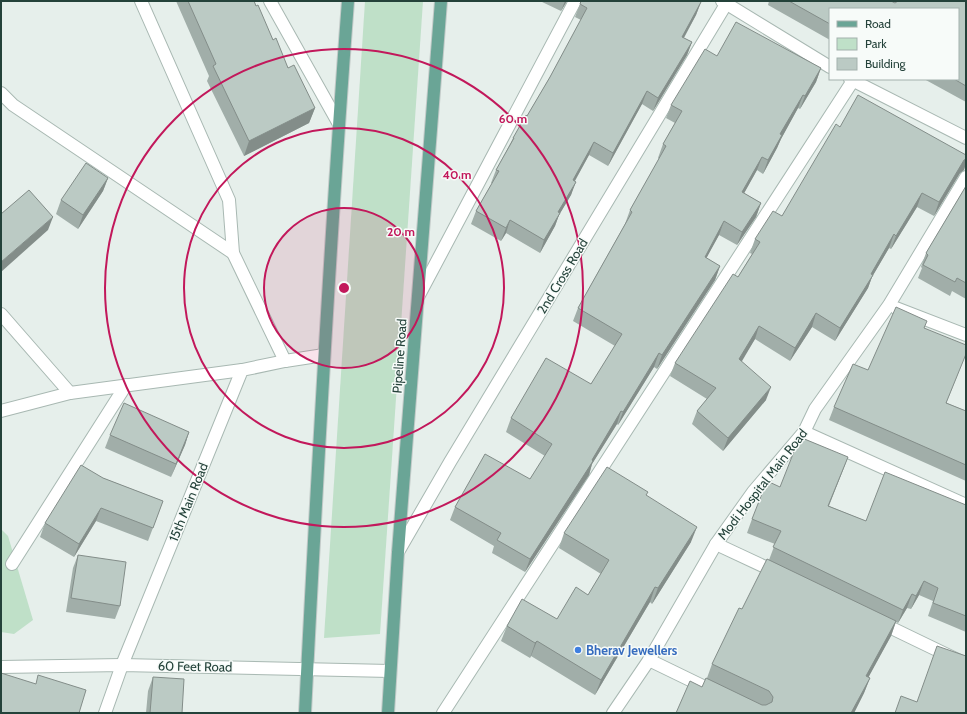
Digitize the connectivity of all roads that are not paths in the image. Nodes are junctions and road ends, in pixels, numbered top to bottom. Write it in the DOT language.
graph roads {
  1 [pos="141,1"];
  2 [pos="270,1"];
  3 [pos="348,1"];
  4 [pos="441,1"];
  5 [pos="575,1"];
  6 [pos="725,2"];
  7 [pos="829,66"];
  8 [pos="852,80"];
  9 [pos="1,93"];
  10 [pos="339,124"];
  11 [pos="966,138"];
  12 [pos="966,177"];
  13 [pos="233,252"];
  14 [pos="417,299"];
  15 [pos="889,305"];
  16 [pos="1,314"];
  17 [pos="966,336"];
  18 [pos="324,356"];
  19 [pos="285,361"];
  20 [pos="242,370"];
  21 [pos="126,385"];
  22 [pos="70,393"];
  23 [pos="1,411"];
  24 [pos="804,432"];
  25 [pos="966,505"];
  26 [pos="716,544"];
  27 [pos="398,552"];
  28 [pos="12,564"];
  29 [pos="787,578"];
  30 [pos="866,616"];
  31 [pos="649,660"];
  32 [pos="966,664"];
  33 [pos="122,665"];
  34 [pos="1,667"];
  35 [pos="308,668"];
  36 [pos="390,671"];
  37 [pos="726,697"];
  38 [pos="105,713"];
  39 [pos="305,713"];
  40 [pos="388,713"];
  41 [pos="443,713"];
  42 [pos="613,713"];
  1 -- 13 [label="street"];
  2 -- 10 [label="street"];
  3 -- 10 [label="main road"];
  4 -- 14 [label="main road, Pipeline Road"];
  5 -- 14 [label="street"];
  6 -- 7 [label="street"];
  6 -- 27 [label="street, 2nd Cross Road"];
  8 -- 11 [label="street"];
  8 -- 41 [label="street"];
  9 -- 13 [label="street"];
  10 -- 18 [label="main road"];
  12 -- 15 [label="street, Modi Hospital Main Road"];
  13 -- 19 [label="street"];
  14 -- 27 [label="main road, Pipeline Road"];
  15 -- 17 [label="street"];
  15 -- 24 [label="street, Modi Hospital Main Road"];
  16 -- 22 [label="street"];
  18 -- 19 [label="street"];
  18 -- 35 [label="main road"];
  19 -- 20 [label="street"];
  20 -- 21 [label="street"];
  20 -- 33 [label="street, 15th Main Road"];
  21 -- 22 [label="street"];
  21 -- 28 [label="street"];
  22 -- 23 [label="street"];
  24 -- 25 [label="street"];
  24 -- 26 [label="street, Modi Hospital Main Road"];
  26 -- 29 [label="street"];
  26 -- 31 [label="street, Modi Hospital Main Road"];
  27 -- 36 [label="main road, Pipeline Road"];
  30 -- 32 [label="street"];
  31 -- 37 [label="street"];
  31 -- 42 [label="street, Modi Hospital Main Road"];
  33 -- 34 [label="street, 60 Feet Road"];
  33 -- 35 [label="street, 60 Feet Road"];
  33 -- 38 [label="street, 15th Main Road"];
  35 -- 36 [label="street, 60 Feet Road"];
  35 -- 39 [label="main road"];
  36 -- 40 [label="main road, Pipeline Road"];
}
